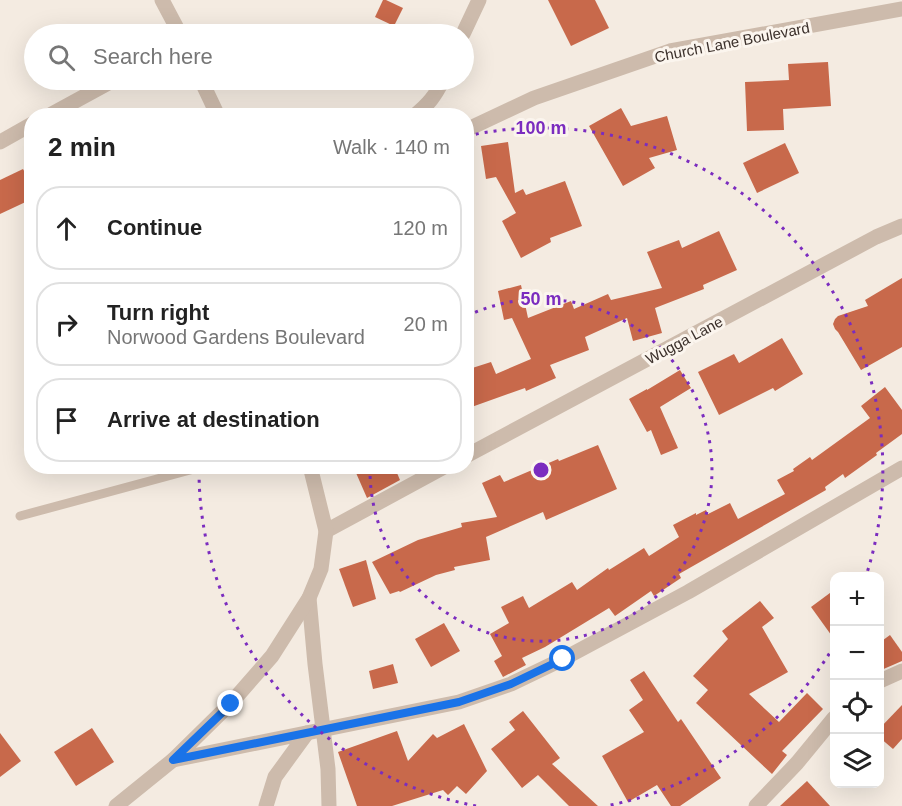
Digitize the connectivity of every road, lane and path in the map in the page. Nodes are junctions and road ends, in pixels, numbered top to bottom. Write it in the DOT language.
graph roads {
  1 [pos="162,0"];
  2 [pos="479,0"];
  3 [pos="902,9"];
  4 [pos="175,24"];
  5 [pos="468,24"];
  6 [pos="96,90"];
  7 [pos="206,90"];
  8 [pos="438,90"];
  9 [pos="63,108"];
  10 [pos="214,108"];
  11 [pos="424,108"];
  12 [pos="474,126"];
  13 [pos="24,128"];
  14 [pos="0,142"];
  15 [pos="902,226"];
  16 [pos="474,452"];
  17 [pos="902,468"];
  18 [pos="175,474"];
  19 [pos="312,474"];
  20 [pos="431,474"];
  21 [pos="20,516"];
  22 [pos="326,531"];
  23 [pos="309,598"];
  24 [pos="902,671"];
  25 [pos="881,680"];
  26 [pos="830,723"];
  27 [pos="323,729"];
  28 [pos="308,733"];
  29 [pos="173,760"];
  30 [pos="116,806"];
  31 [pos="266,806"];
  32 [pos="328,806"];
  33 [pos="756,806"];
  1 -- 4 [label="street"];
  2 -- 5 [label="street"];
  3 -- 12 [label="street, Church Lane Boulevard"];
  6 -- 9 [label="street"];
  7 -- 10 [label="street"];
  8 -- 11 [label="street"];
  13 -- 14 [label="street"];
  15 -- 16 [label="street, Wugga Lane"];
  17 -- 27 [label="street"];
  18 -- 21 [label="lane"];
  19 -- 22 [label="street"];
  20 -- 22 [label="street"];
  22 -- 23 [label="street"];
  23 -- 27 [label="street"];
  23 -- 29 [label="street"];
  24 -- 25 [label="street"];
  26 -- 33 [label="street"];
  27 -- 28 [label="street"];
  27 -- 32 [label="street"];
  28 -- 29 [label="street"];
  28 -- 31 [label="street"];
  29 -- 30 [label="street"];
}
